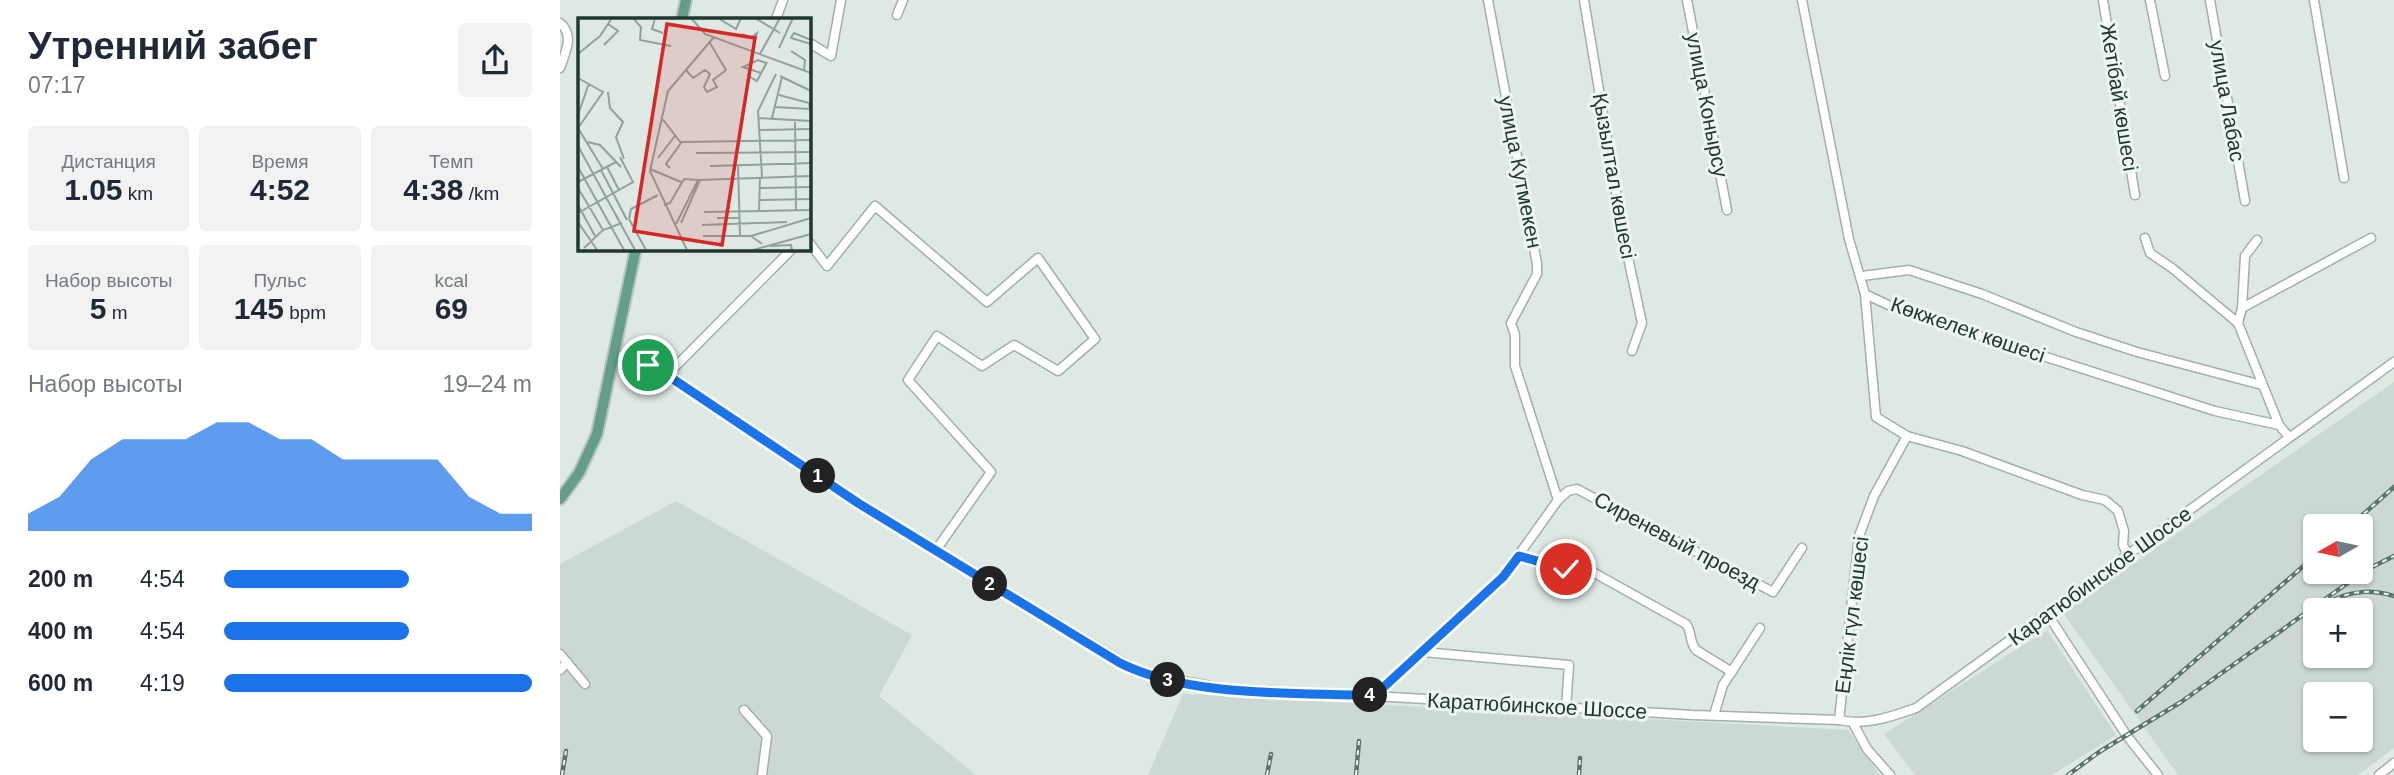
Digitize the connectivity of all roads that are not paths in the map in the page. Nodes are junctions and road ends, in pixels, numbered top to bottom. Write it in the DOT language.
graph roads {
  1 [pos="686,0"];
  2 [pos="783,0"];
  3 [pos="841,0"];
  4 [pos="903,0"];
  5 [pos="1488,0"];
  6 [pos="1584,0"];
  7 [pos="1688,0"];
  8 [pos="1802,0"];
  9 [pos="2104,0"];
  10 [pos="2150,0"];
  11 [pos="2210,0"];
  12 [pos="2314,0"];
  13 [pos="898,15"];
  14 [pos="682,18"];
  15 [pos="776,18"];
  16 [pos="560,23"];
  17 [pos="810,44"];
  18 [pos="560,68"];
  19 [pos="2165,76"];
  20 [pos="2344,178"];
  21 [pos="2135,195"];
  22 [pos="2245,201"];
  23 [pos="1727,210"];
  24 [pos="2145,238"];
  25 [pos="2371,238"];
  26 [pos="2257,240"];
  27 [pos="810,244"];
  28 [pos="636,250"];
  29 [pos="791,250"];
  30 [pos="1862,276"];
  31 [pos="1866,294"];
  32 [pos="2242,308"];
  33 [pos="2238,323"];
  34 [pos="1632,351"];
  35 [pos="615,355"];
  36 [pos="2394,362"];
  37 [pos="667,375"];
  38 [pos="2262,385"];
  39 [pos="2279,425"];
  40 [pos="1907,436"];
  41 [pos="2289,437"];
  42 [pos="560,499"];
  43 [pos="1558,500"];
  44 [pos="1801,548"];
  45 [pos="936,550"];
  46 [pos="2128,555"];
  47 [pos="1519,556"];
  48 [pos="2048,615"];
  49 [pos="1760,628"];
  50 [pos="1423,652"];
  51 [pos="560,654"];
  52 [pos="567,663"];
  53 [pos="560,670"];
  54 [pos="1732,672"];
  55 [pos="585,684"];
  56 [pos="1374,696"];
  57 [pos="1566,708"];
  58 [pos="744,710"];
  59 [pos="1714,715"];
  60 [pos="1839,720"];
  61 [pos="1853,723"];
  62 [pos="2394,763"];
  63 [pos="762,775"];
  64 [pos="1890,775"];
  65 [pos="2158,775"];
  66 [pos="2379,775"];
  1 -- 14 [label="main road"];
  2 -- 15 [label="street"];
  3 -- 17 [label="street"];
  4 -- 13 [label="street"];
  5 -- 43 [label="street, улица Кутмекен"];
  6 -- 34 [label="street, Қызылтал көшесі"];
  7 -- 23 [label="street, улица Конырсу"];
  8 -- 30 [label="street, Көкжелек көшесі"];
  9 -- 21 [label="street, Жетібай көшесі"];
  10 -- 19 [label="street"];
  11 -- 22 [label="street, улица Лабас"];
  12 -- 20 [label="street"];
  16 -- 18 [label="street"];
  24 -- 33 [label="street"];
  25 -- 32 [label="street"];
  26 -- 32 [label="street"];
  27 -- 45 [label="street"];
  28 -- 35 [label="main road"];
  29 -- 37 [label="street"];
  30 -- 31 [label="street, Көкжелек көшесі"];
  30 -- 38 [label="street"];
  31 -- 39 [label="street, Көкжелек көшесі"];
  31 -- 40 [label="street"];
  32 -- 33 [label="street"];
  33 -- 38 [label="street"];
  35 -- 37 [label="street, Каратюбинское Шоссе"];
  35 -- 42 [label="main road"];
  36 -- 41 [label="street, Каратюбинское Шоссе"];
  37 -- 45 [label="street, Каратюбинское Шоссе"];
  38 -- 39 [label="street"];
  39 -- 41 [label="street"];
  40 -- 46 [label="street"];
  40 -- 60 [label="street, Еңлік гүл көшесі"];
  41 -- 46 [label="street, Каратюбинское Шоссе"];
  43 -- 44 [label="street, Сиреневый проезд"];
  43 -- 47 [label="street"];
  45 -- 56 [label="street, Каратюбинское Шоссе"];
  46 -- 48 [label="street, Каратюбинское Шоссе"];
  47 -- 50 [label="street"];
  47 -- 54 [label="street"];
  48 -- 61 [label="street, Каратюбинское Шоссе"];
  48 -- 65 [label="street"];
  49 -- 54 [label="street"];
  50 -- 56 [label="street"];
  50 -- 57 [label="street"];
  51 -- 52 [label="street"];
  52 -- 53 [label="street"];
  52 -- 55 [label="street"];
  54 -- 59 [label="street"];
  56 -- 57 [label="street, Каратюбинское Шоссе"];
  57 -- 59 [label="street, Каратюбинское Шоссе"];
  58 -- 63 [label="street"];
  59 -- 60 [label="street, Каратюбинское Шоссе"];
  60 -- 61 [label="street, Каратюбинское Шоссе"];
  61 -- 64 [label="street"];
  62 -- 66 [label="street"];
}
